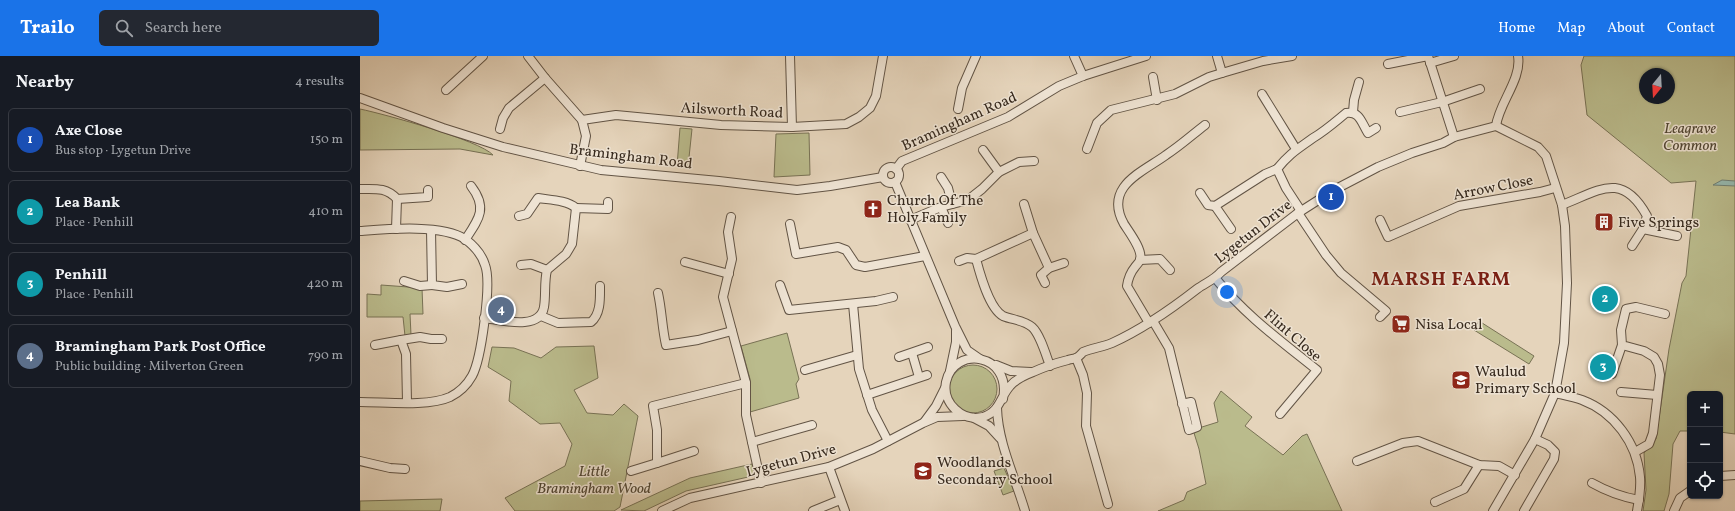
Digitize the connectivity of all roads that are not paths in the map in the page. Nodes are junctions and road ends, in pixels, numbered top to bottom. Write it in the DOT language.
graph roads {
  1 [pos="483,56"];
  2 [pos="528,56"];
  3 [pos="790,56"];
  4 [pos="884,56"];
  5 [pos="976,56"];
  6 [pos="1074,56"];
  7 [pos="1146,56"];
  8 [pos="1216,56"];
  9 [pos="1292,56"];
  10 [pos="1454,56"];
  11 [pos="1518,56"];
  12 [pos="1430,63"];
  13 [pos="1388,64"];
  14 [pos="1222,73"];
  15 [pos="1083,76"];
  16 [pos="1153,76"];
  17 [pos="545,78"];
  18 [pos="1359,82"];
  19 [pos="1480,89"];
  20 [pos="446,90"];
  21 [pos="1262,94"];
  22 [pos="360,98"];
  23 [pos="1157,100"];
  24 [pos="1442,102"];
  25 [pos="958,109"];
  26 [pos="1353,112"];
  27 [pos="1400,112"];
  28 [pos="582,120"];
  29 [pos="1206,126"];
  30 [pos="1496,126"];
  31 [pos="792,127"];
  32 [pos="1376,128"];
  33 [pos="500,129"];
  34 [pos="1454,137"];
  35 [pos="1087,149"];
  36 [pos="1296,149"];
  37 [pos="983,150"];
  38 [pos="1034,161"];
  39 [pos="580,166"];
  40 [pos="896,169"];
  41 [pos="1277,169"];
  42 [pos="999,172"];
  43 [pos="883,177"];
  44 [pos="940,177"];
  45 [pos="895,182"];
  46 [pos="471,186"];
  47 [pos="1555,188"];
  48 [pos="360,190"];
  49 [pos="428,190"];
  50 [pos="1200,193"];
  51 [pos="397,199"];
  52 [pos="952,204"];
  53 [pos="1024,204"];
  54 [pos="1562,205"];
  55 [pos="1215,206"];
  56 [pos="941,207"];
  57 [pos="576,208"];
  58 [pos="608,209"];
  59 [pos="1300,212"];
  60 [pos="519,216"];
  61 [pos="731,217"];
  62 [pos="910,220"];
  63 [pos="1380,220"];
  64 [pos="948,223"];
  65 [pos="790,224"];
  66 [pos="396,229"];
  67 [pos="1231,229"];
  68 [pos="1643,229"];
  69 [pos="431,230"];
  70 [pos="360,231"];
  71 [pos="1033,232"];
  72 [pos="1677,236"];
  73 [pos="465,240"];
  74 [pos="1632,246"];
  75 [pos="925,256"];
  76 [pos="976,259"];
  77 [pos="1140,260"];
  78 [pos="959,261"];
  79 [pos="685,262"];
  80 [pos="1064,263"];
  81 [pos="521,265"];
  82 [pos="1049,268"];
  83 [pos="547,270"];
  84 [pos="1170,270"];
  85 [pos="729,274"];
  86 [pos="1216,279"];
  87 [pos="404,281"];
  88 [pos="1044,283"];
  89 [pos="462,284"];
  90 [pos="432,285"];
  91 [pos="780,285"];
  92 [pos="598,289"];
  93 [pos="658,293"];
  94 [pos="893,297"];
  95 [pos="853,304"];
  96 [pos="1665,314"];
  97 [pos="541,316"];
  98 [pos="1380,317"];
  99 [pos="484,318"];
  100 [pos="1151,322"];
  101 [pos="955,326"];
  102 [pos="732,331"];
  103 [pos="442,339"];
  104 [pos="401,340"];
  105 [pos="375,345"];
  106 [pos="666,345"];
  107 [pos="1622,345"];
  108 [pos="928,347"];
  109 [pos="657,348"];
  110 [pos="912,353"];
  111 [pos="857,355"];
  112 [pos="899,357"];
  113 [pos="1076,358"];
  114 [pos="981,359"];
  115 [pos="991,364"];
  116 [pos="1050,366"];
  117 [pos="804,370"];
  118 [pos="950,372"];
  119 [pos="1034,372"];
  120 [pos="1612,374"];
  121 [pos="746,384"];
  122 [pos="945,388"];
  123 [pos="1621,392"];
  124 [pos="1555,393"];
  125 [pos="867,394"];
  126 [pos="1657,395"];
  127 [pos="1003,399"];
  128 [pos="360,402"];
  129 [pos="407,402"];
  130 [pos="1182,404"];
  131 [pos="997,408"];
  132 [pos="1280,414"];
  133 [pos="970,417"];
  134 [pos="923,423"];
  135 [pos="812,424"];
  136 [pos="1535,439"];
  137 [pos="888,441"];
  138 [pos="752,442"];
  139 [pos="1002,442"];
  140 [pos="694,451"];
  141 [pos="1635,452"];
  142 [pos="360,461"];
  143 [pos="1357,461"];
  144 [pos="657,463"];
  145 [pos="1479,465"];
  146 [pos="829,467"];
  147 [pos="405,469"];
  148 [pos="631,471"];
  149 [pos="1515,475"];
  150 [pos="1735,475"];
  151 [pos="1723,476"];
  152 [pos="761,483"];
  153 [pos="1592,483"];
  154 [pos="1687,492"];
  155 [pos="840,500"];
  156 [pos="1639,500"];
  157 [pos="1435,502"];
  158 [pos="1108,504"];
  159 [pos="662,511"];
  160 [pos="813,511"];
  161 [pos="845,511"];
  162 [pos="1025,511"];
  163 [pos="1493,511"];
  164 [pos="1524,511"];
  165 [pos="1637,511"];
  166 [pos="1674,511"];
  1 -- 20 [label="street"];
  2 -- 17 [label="street"];
  3 -- 31 [label="street"];
  4 -- 31 [label="street, Ailsworth Road"];
  5 -- 25 [label="street"];
  6 -- 15 [label="street"];
  7 -- 15 [label="street, Bramingham Road"];
  8 -- 14 [label="street"];
  9 -- 14 [label="street"];
  10 -- 12 [label="street"];
  11 -- 30 [label="street"];
  12 -- 13 [label="street"];
  12 -- 24 [label="street"];
  14 -- 23 [label="street"];
  15 -- 40 [label="street, Bramingham Road"];
  16 -- 23 [label="street"];
  17 -- 28 [label="street"];
  17 -- 33 [label="street"];
  18 -- 26 [label="street"];
  19 -- 24 [label="street"];
  21 -- 36 [label="street"];
  22 -- 39 [label="street, Bramingham Road"];
  23 -- 35 [label="street"];
  24 -- 27 [label="street"];
  24 -- 34 [label="street"];
  26 -- 32 [label="street"];
  26 -- 36 [label="street"];
  28 -- 31 [label="street, Ailsworth Road"];
  28 -- 39 [label="street"];
  29 -- 77 [label="street"];
  30 -- 34 [label="street, Lygetun Drive"];
  30 -- 47 [label="street"];
  34 -- 59 [label="street, Lygetun Drive"];
  36 -- 41 [label="street"];
  37 -- 42 [label="street"];
  38 -- 42 [label="street"];
  39 -- 43 [label="street, Bramingham Road"];
  40 -- 43 [label="street"];
  40 -- 45 [label="street"];
  41 -- 55 [label="street"];
  41 -- 59 [label="street"];
  42 -- 52 [label="street"];
  43 -- 45 [label="street"];
  44 -- 52 [label="street"];
  45 -- 62 [label="street, Lygetun Drive"];
  46 -- 73 [label="street"];
  47 -- 54 [label="street"];
  47 -- 63 [label="street, Arrow Close"];
  48 -- 51 [label="street"];
  49 -- 51 [label="street"];
  50 -- 55 [label="street"];
  51 -- 66 [label="street"];
  52 -- 56 [label="street"];
  53 -- 71 [label="street"];
  54 -- 68 [label="street"];
  54 -- 124 [label="street"];
  55 -- 67 [label="street"];
  56 -- 62 [label="street"];
  56 -- 64 [label="street"];
  57 -- 58 [label="street"];
  57 -- 60 [label="street"];
  57 -- 83 [label="street"];
  59 -- 86 [label="street, Lygetun Drive"];
  59 -- 98 [label="street"];
  61 -- 85 [label="street"];
  62 -- 75 [label="street, Lygetun Drive"];
  65 -- 75 [label="street"];
  66 -- 69 [label="street"];
  66 -- 70 [label="street"];
  68 -- 72 [label="street"];
  68 -- 74 [label="street"];
  69 -- 73 [label="street"];
  69 -- 90 [label="street"];
  71 -- 76 [label="street"];
  71 -- 82 [label="street"];
  73 -- 99 [label="street"];
  75 -- 101 [label="street, Lygetun Drive"];
  76 -- 78 [label="street"];
  76 -- 116 [label="street"];
  77 -- 84 [label="street"];
  77 -- 100 [label="street"];
  79 -- 85 [label="street"];
  80 -- 82 [label="street"];
  81 -- 83 [label="street"];
  82 -- 88 [label="street"];
  83 -- 97 [label="street"];
  85 -- 102 [label="street"];
  86 -- 100 [label="street, Lygetun Drive"];
  86 -- 132 [label="street, Flint Close"];
  87 -- 90 [label="street"];
  89 -- 90 [label="street"];
  91 -- 95 [label="street"];
  92 -- 97 [label="street"];
  93 -- 106 [label="street"];
  94 -- 95 [label="street"];
  95 -- 111 [label="street"];
  96 -- 107 [label="street"];
  97 -- 99 [label="street"];
  99 -- 129 [label="street"];
  100 -- 113 [label="street, Lygetun Drive"];
  100 -- 130 [label="street"];
  101 -- 114 [label="street, Lygetun Drive"];
  101 -- 118 [label="street"];
  102 -- 106 [label="street"];
  102 -- 121 [label="street"];
  103 -- 104 [label="street"];
  104 -- 105 [label="street"];
  104 -- 129 [label="street"];
  106 -- 109 [label="street"];
  107 -- 120 [label="street"];
  107 -- 126 [label="street"];
  108 -- 110 [label="street"];
  110 -- 112 [label="street"];
  110 -- 125 [label="street"];
  111 -- 117 [label="street"];
  111 -- 125 [label="street"];
  113 -- 116 [label="street, Lygetun Drive"];
  113 -- 158 [label="street"];
  114 -- 115 [label="street, Lygetun Drive"];
  114 -- 118 [label="street"];
  115 -- 119 [label="street, Lygetun Drive"];
  115 -- 127 [label="street, Lygetun Drive"];
  116 -- 119 [label="street, Lygetun Drive"];
  118 -- 122 [label="street"];
  119 -- 127 [label="street, Lygetun Drive"];
  121 -- 138 [label="street"];
  121 -- 144 [label="street"];
  122 -- 133 [label="street"];
  122 -- 134 [label="street"];
  123 -- 126 [label="street"];
  124 -- 136 [label="street"];
  124 -- 141 [label="street"];
  125 -- 137 [label="street"];
  126 -- 141 [label="street"];
  127 -- 131 [label="street, Lygetun Drive"];
  128 -- 129 [label="street"];
  131 -- 133 [label="street"];
  131 -- 139 [label="street"];
  133 -- 134 [label="street, Lygetun Drive"];
  133 -- 139 [label="street"];
  134 -- 137 [label="street, Lygetun Drive"];
  135 -- 138 [label="street"];
  136 -- 149 [label="street"];
  136 -- 164 [label="street"];
  137 -- 146 [label="street, Lygetun Drive"];
  138 -- 152 [label="street"];
  139 -- 162 [label="street"];
  140 -- 144 [label="street"];
  141 -- 156 [label="street"];
  142 -- 147 [label="street"];
  143 -- 145 [label="street"];
  144 -- 148 [label="street"];
  145 -- 149 [label="street"];
  145 -- 157 [label="street"];
  146 -- 152 [label="street, Lygetun Drive"];
  146 -- 155 [label="street"];
  149 -- 163 [label="street"];
  150 -- 151 [label="street"];
  152 -- 159 [label="street, Lygetun Drive"];
  153 -- 156 [label="street"];
  154 -- 166 [label="street"];
  155 -- 160 [label="street"];
  155 -- 161 [label="street"];
  156 -- 165 [label="street"];
}
